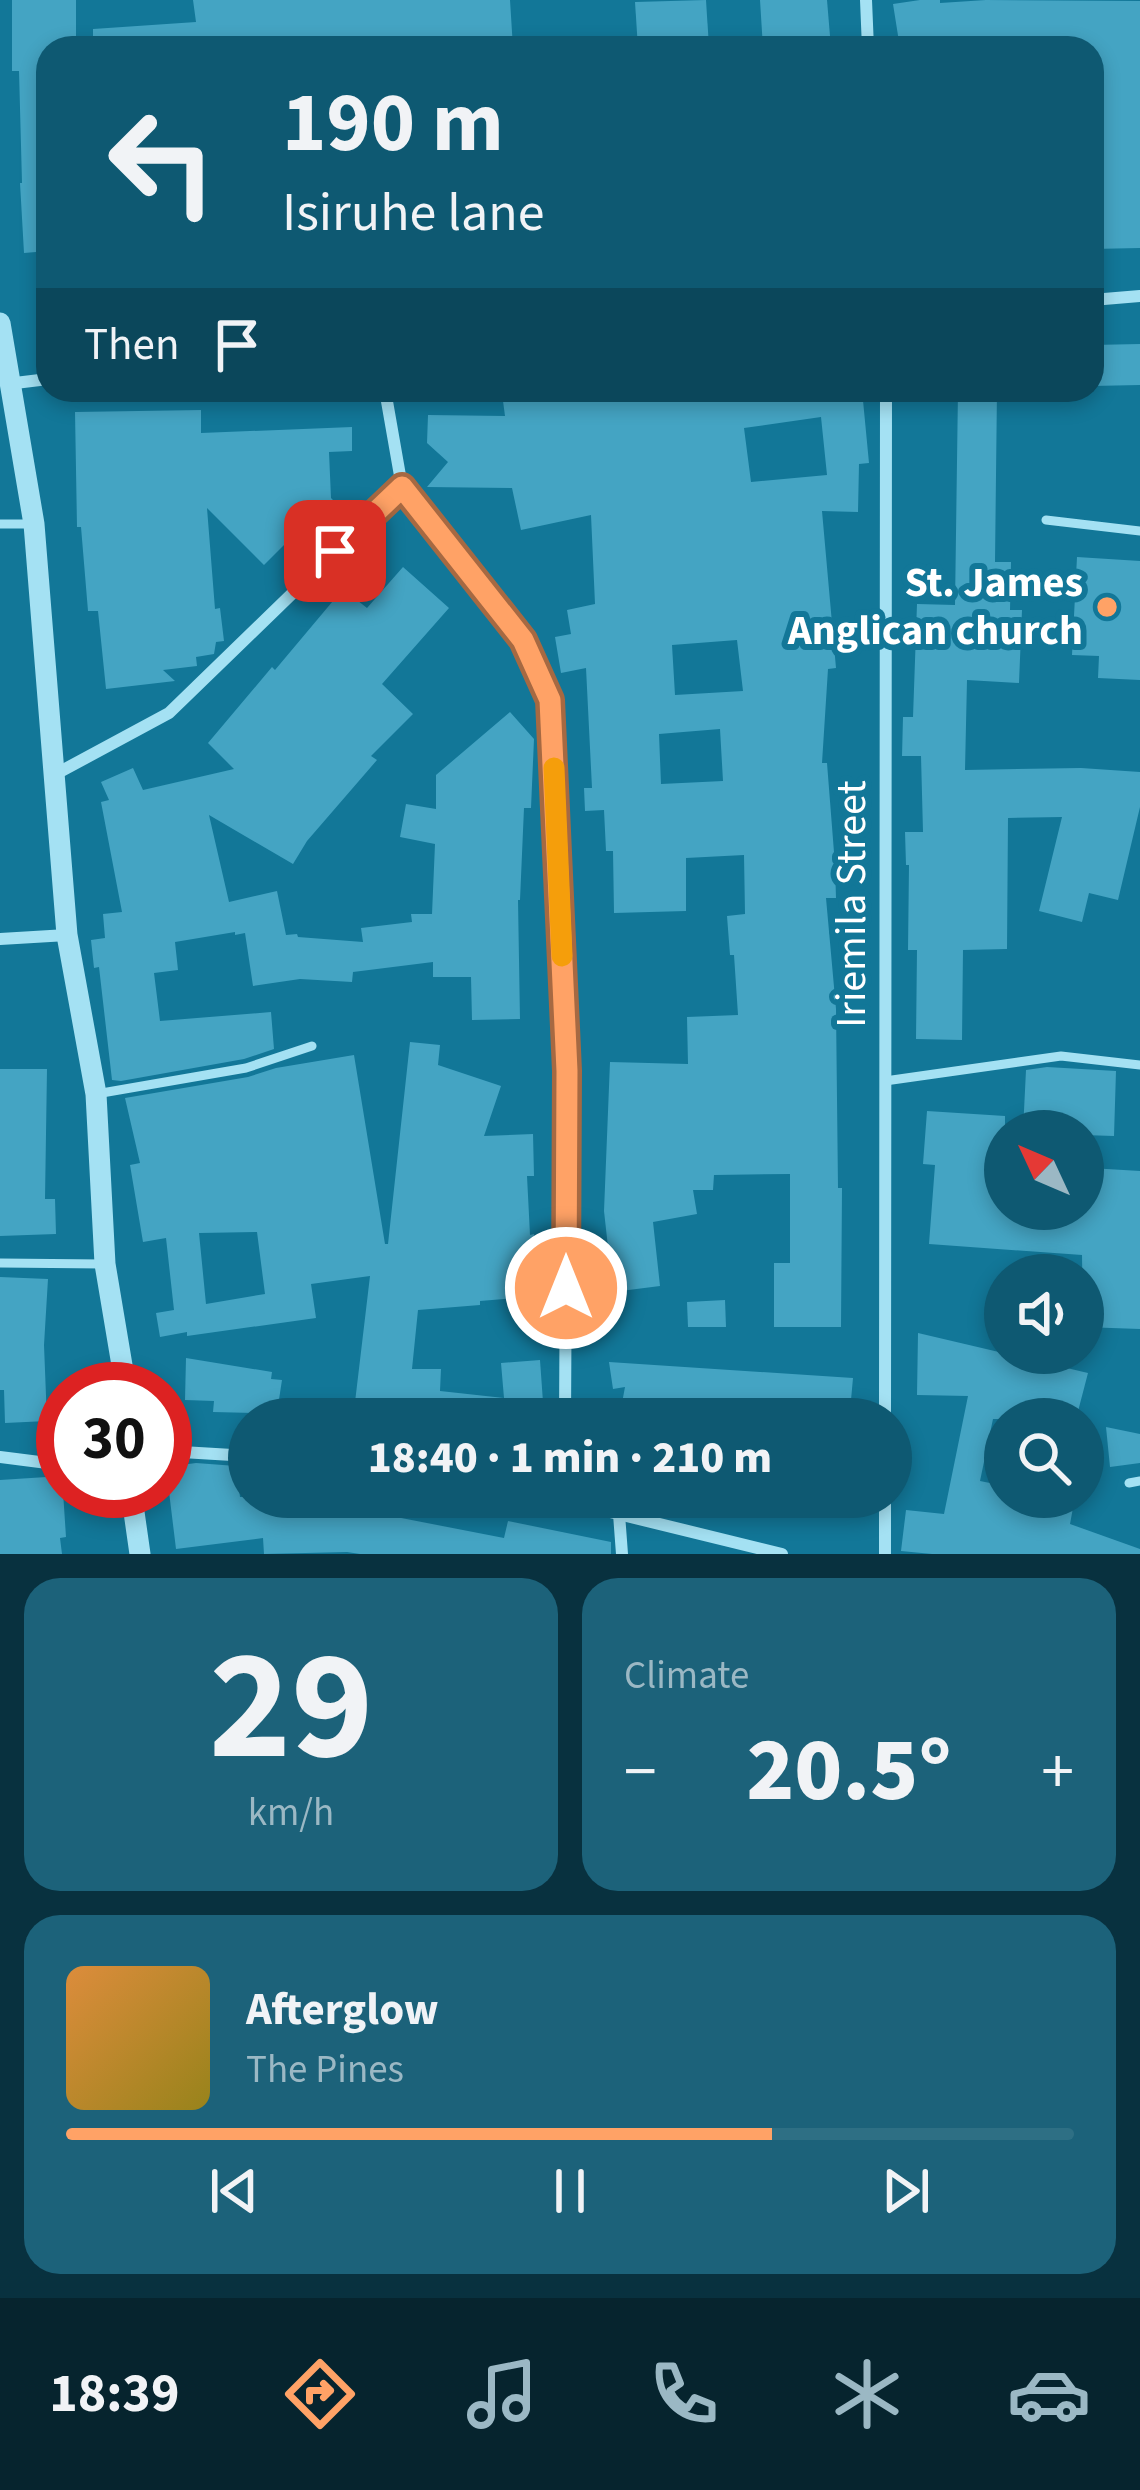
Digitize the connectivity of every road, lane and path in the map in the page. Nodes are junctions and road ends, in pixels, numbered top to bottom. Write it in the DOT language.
graph roads {
  1 [pos="866,0"];
  2 [pos="868,36"];
  3 [pos="1140,296"];
  4 [pos="1104,299"];
  5 [pos="0,323"];
  6 [pos="36,381"];
  7 [pos="4,384"];
  8 [pos="388,402"];
  9 [pos="886,402"];
  10 [pos="402,487"];
  11 [pos="1046,520"];
  12 [pos="0,524"];
  13 [pos="34,524"];
  14 [pos="1140,531"];
  15 [pos="54,775"];
  16 [pos="67,935"];
  17 [pos="0,939"];
  18 [pos="312,1046"];
  19 [pos="1140,1065"];
  20 [pos="885,1082"];
  21 [pos="96,1094"];
  22 [pos="0,1263"];
  23 [pos="105,1264"];
  24 [pos="121,1362"];
  25 [pos="565,1398"];
  26 [pos="885,1398"];
  27 [pos="192,1453"];
  28 [pos="228,1455"];
  29 [pos="0,1456"];
  30 [pos="36,1462"];
  31 [pos="134,1518"];
  32 [pos="620,1518"];
  33 [pos="636,1518"];
  34 [pos="885,1518"];
  35 [pos="140,1554"];
  36 [pos="622,1554"];
  37 [pos="782,1554"];
  38 [pos="885,1554"];
  1 -- 2 [label="street"];
  3 -- 4 [label="street"];
  5 -- 7 [label="street"];
  6 -- 7 [label="street"];
  7 -- 13 [label="street"];
  8 -- 10 [label="street"];
  9 -- 20 [label="street, Iriemila Street"];
  10 -- 15 [label="street"];
  10 -- 25 [label="street"];
  11 -- 14 [label="lane"];
  12 -- 13 [label="lane"];
  13 -- 15 [label="street"];
  15 -- 16 [label="street"];
  16 -- 17 [label="street"];
  16 -- 21 [label="street"];
  18 -- 21 [label="lane"];
  19 -- 20 [label="lane"];
  20 -- 26 [label="street, Iriemila Street"];
  21 -- 23 [label="street"];
  22 -- 23 [label="lane"];
  23 -- 24 [label="street"];
  27 -- 28 [label="street"];
  29 -- 30 [label="street"];
  31 -- 35 [label="street"];
  32 -- 36 [label="street"];
  33 -- 37 [label="street"];
  34 -- 38 [label="street"];
}
